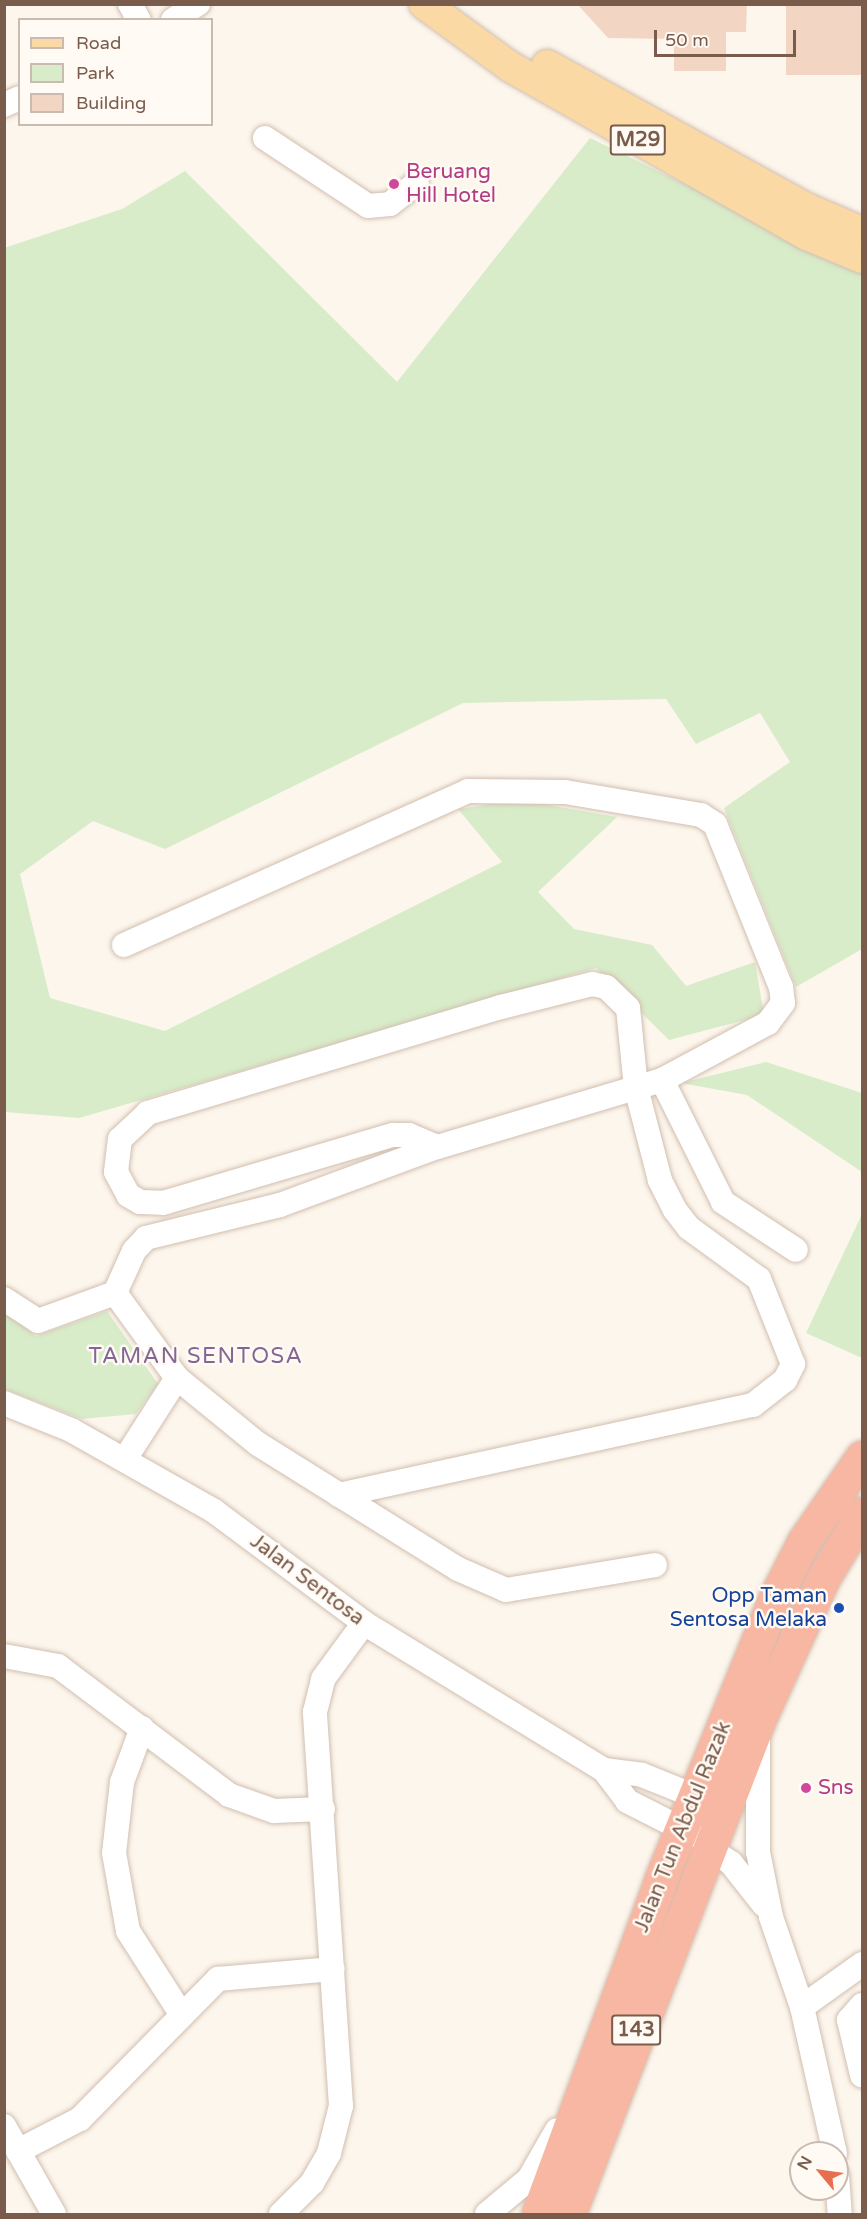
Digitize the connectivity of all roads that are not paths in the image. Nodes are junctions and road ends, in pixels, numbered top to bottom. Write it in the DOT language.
graph roads {
  1 [pos="130,4"];
  2 [pos="198,4"];
  3 [pos="424,4"];
  4 [pos="458,4"];
  5 [pos="138,18"];
  6 [pos="176,18"];
  7 [pos="18,99"];
  8 [pos="4,105"];
  9 [pos="265,138"];
  10 [pos="417,183"];
  11 [pos="862,232"];
  12 [pos="862,258"];
  13 [pos="124,945"];
  14 [pos="662,1080"];
  15 [pos="636,1088"];
  16 [pos="437,1147"];
  17 [pos="796,1250"];
  18 [pos="115,1293"];
  19 [pos="4,1299"];
  20 [pos="177,1378"];
  21 [pos="4,1403"];
  22 [pos="862,1457"];
  23 [pos="125,1459"];
  24 [pos="339,1494"];
  25 [pos="862,1514"];
  26 [pos="656,1565"];
  27 [pos="364,1623"];
  28 [pos="4,1656"];
  29 [pos="759,1720"];
  30 [pos="142,1728"];
  31 [pos="604,1770"];
  32 [pos="694,1796"];
  33 [pos="323,1809"];
  34 [pos="721,1815"];
  35 [pos="680,1831"];
  36 [pos="708,1848"];
  37 [pos="771,1917"];
  38 [pos="862,1964"];
  39 [pos="333,1969"];
  40 [pos="862,2005"];
  41 [pos="802,2007"];
  42 [pos="182,2015"];
  43 [pos="589,2073"];
  44 [pos="862,2074"];
  45 [pos="4,2126"];
  46 [pos="832,2141"];
  47 [pos="18,2151"];
  48 [pos="54,2214"];
  49 [pos="281,2214"];
  50 [pos="488,2214"];
  51 [pos="538,2214"];
  52 [pos="569,2214"];
  1 -- 5 [label="street"];
  2 -- 6 [label="street"];
  3 -- 12 [label="main road, M29"];
  4 -- 11 [label="main road, M29"];
  7 -- 8 [label="street"];
  9 -- 10 [label="street"];
  13 -- 14 [label="street"];
  14 -- 15 [label="street"];
  14 -- 17 [label="street"];
  15 -- 16 [label="street"];
  15 -- 16 [label="street"];
  15 -- 24 [label="street"];
  16 -- 18 [label="street"];
  18 -- 19 [label="street"];
  18 -- 20 [label="street"];
  20 -- 23 [label="street"];
  20 -- 24 [label="street"];
  21 -- 23 [label="street, Jalan Sentosa"];
  22 -- 32 [label="highway, Jalan Tun Abdul Razak / 143"];
  23 -- 27 [label="street, Jalan Sentosa"];
  24 -- 26 [label="street"];
  25 -- 29 [label="highway, Jalan Tun Abdul Razak / 143"];
  27 -- 31 [label="street, Jalan Sentosa"];
  27 -- 33 [label="street"];
  28 -- 30 [label="street"];
  29 -- 34 [label="highway, Jalan Tun Abdul Razak / 143"];
  29 -- 37 [label="street"];
  30 -- 33 [label="street"];
  30 -- 42 [label="street"];
  31 -- 32 [label="street, Jalan Sentosa"];
  31 -- 35 [label="street, Jalan Sentosa"];
  32 -- 35 [label="highway, Jalan Tun Abdul Razak / 143"];
  33 -- 39 [label="street"];
  34 -- 35 [label="street"];
  34 -- 36 [label="highway, Jalan Tun Abdul Razak / 143"];
  35 -- 43 [label="highway, Jalan Tun Abdul Razak / 143"];
  36 -- 37 [label="street"];
  36 -- 52 [label="highway, Jalan Tun Abdul Razak / 143"];
  37 -- 41 [label="street"];
  38 -- 41 [label="street"];
  39 -- 42 [label="street"];
  39 -- 49 [label="street"];
  40 -- 44 [label="street"];
  41 -- 46 [label="street"];
  42 -- 47 [label="street"];
  43 -- 50 [label="street"];
  43 -- 51 [label="highway, Jalan Tun Abdul Razak / 143"];
  45 -- 47 [label="street"];
  47 -- 48 [label="street"];
}
